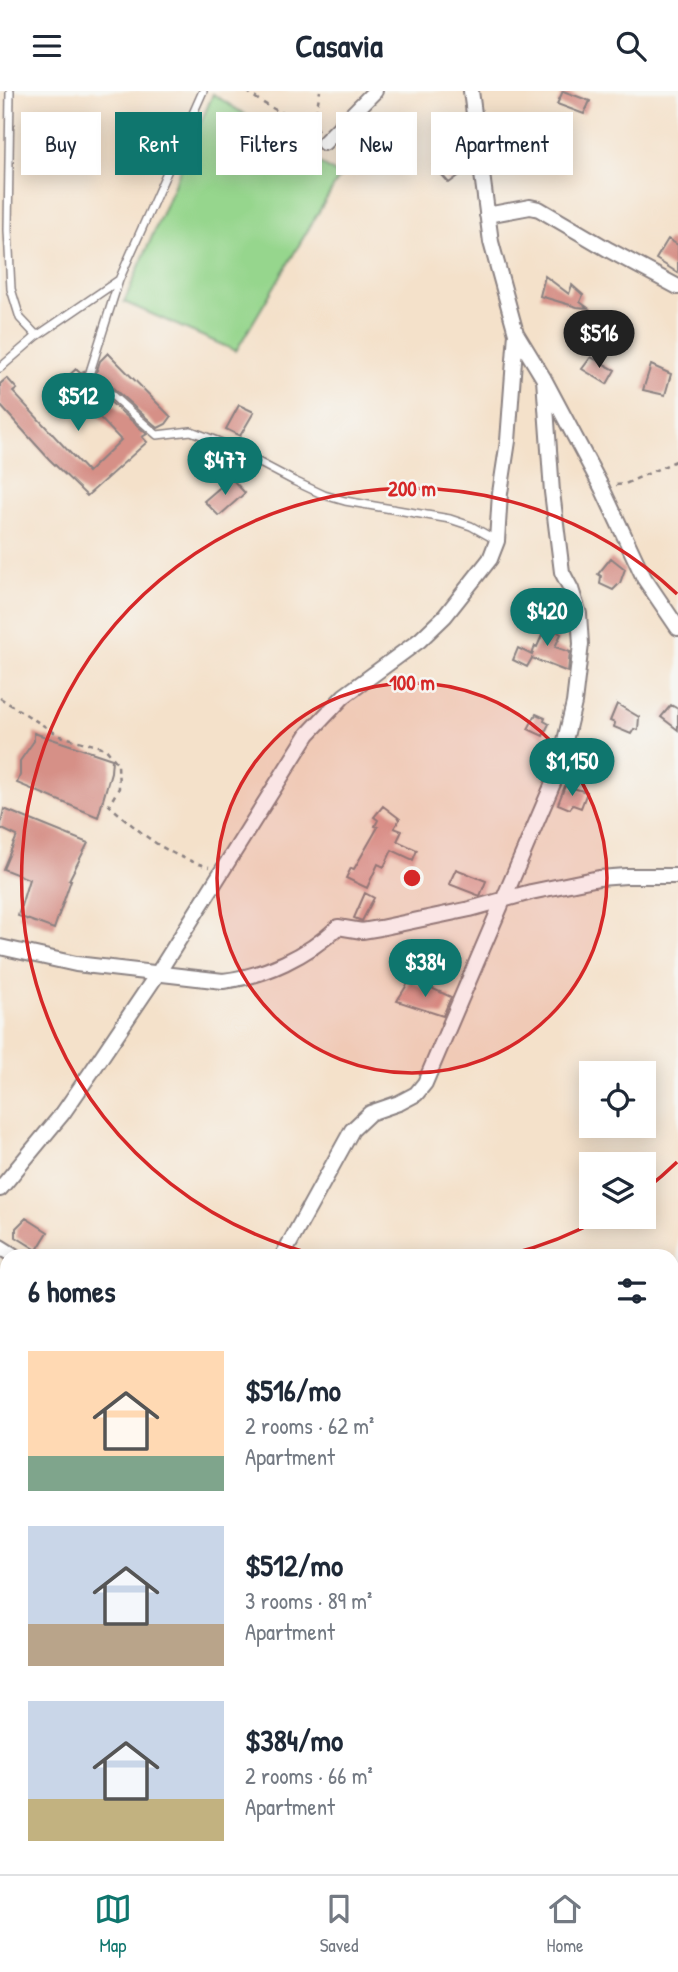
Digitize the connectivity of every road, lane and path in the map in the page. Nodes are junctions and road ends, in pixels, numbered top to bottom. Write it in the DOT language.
graph roads {
  1 [pos="10,91"];
  2 [pos="203,91"];
  3 [pos="247,91"];
  4 [pos="320,91"];
  5 [pos="375,91"];
  6 [pos="471,91"];
  7 [pos="283,112"];
  8 [pos="316,112"];
  9 [pos="322,139"];
  10 [pos="324,143"];
  11 [pos="487,215"];
  12 [pos="119,279"];
  13 [pos="678,287"];
  14 [pos="516,333"];
  15 [pos="37,336"];
  16 [pos="0,368"];
  17 [pos="544,379"];
  18 [pos="678,460"];
  19 [pos="602,488"];
  20 [pos="496,541"];
  21 [pos="678,628"];
  22 [pos="0,698"];
  23 [pos="223,871"];
  24 [pos="678,876"];
  25 [pos="503,901"];
  26 [pos="0,947"];
  27 [pos="158,973"];
  28 [pos="0,1189"];
  29 [pos="286,1249"];
  1 -- 15 [label="lane"];
  2 -- 12 [label="lane"];
  3 -- 7 [label="path"];
  4 -- 8 [label="path"];
  5 -- 10 [label="street"];
  6 -- 11 [label="street"];
  9 -- 10 [label="path"];
  11 -- 13 [label="street"];
  11 -- 14 [label="street"];
  12 -- 15 [label="lane"];
  12 -- 20 [label="lane"];
  14 -- 17 [label="street"];
  14 -- 20 [label="street"];
  15 -- 16 [label="lane"];
  17 -- 19 [label="street"];
  17 -- 25 [label="street"];
  18 -- 19 [label="path"];
  19 -- 21 [label="street"];
  20 -- 23 [label="street"];
  22 -- 23 [label="path"];
  23 -- 27 [label="street"];
  24 -- 25 [label="street"];
  25 -- 27 [label="street"];
  25 -- 29 [label="street"];
  26 -- 27 [label="street"];
  27 -- 28 [label="street"];
}
